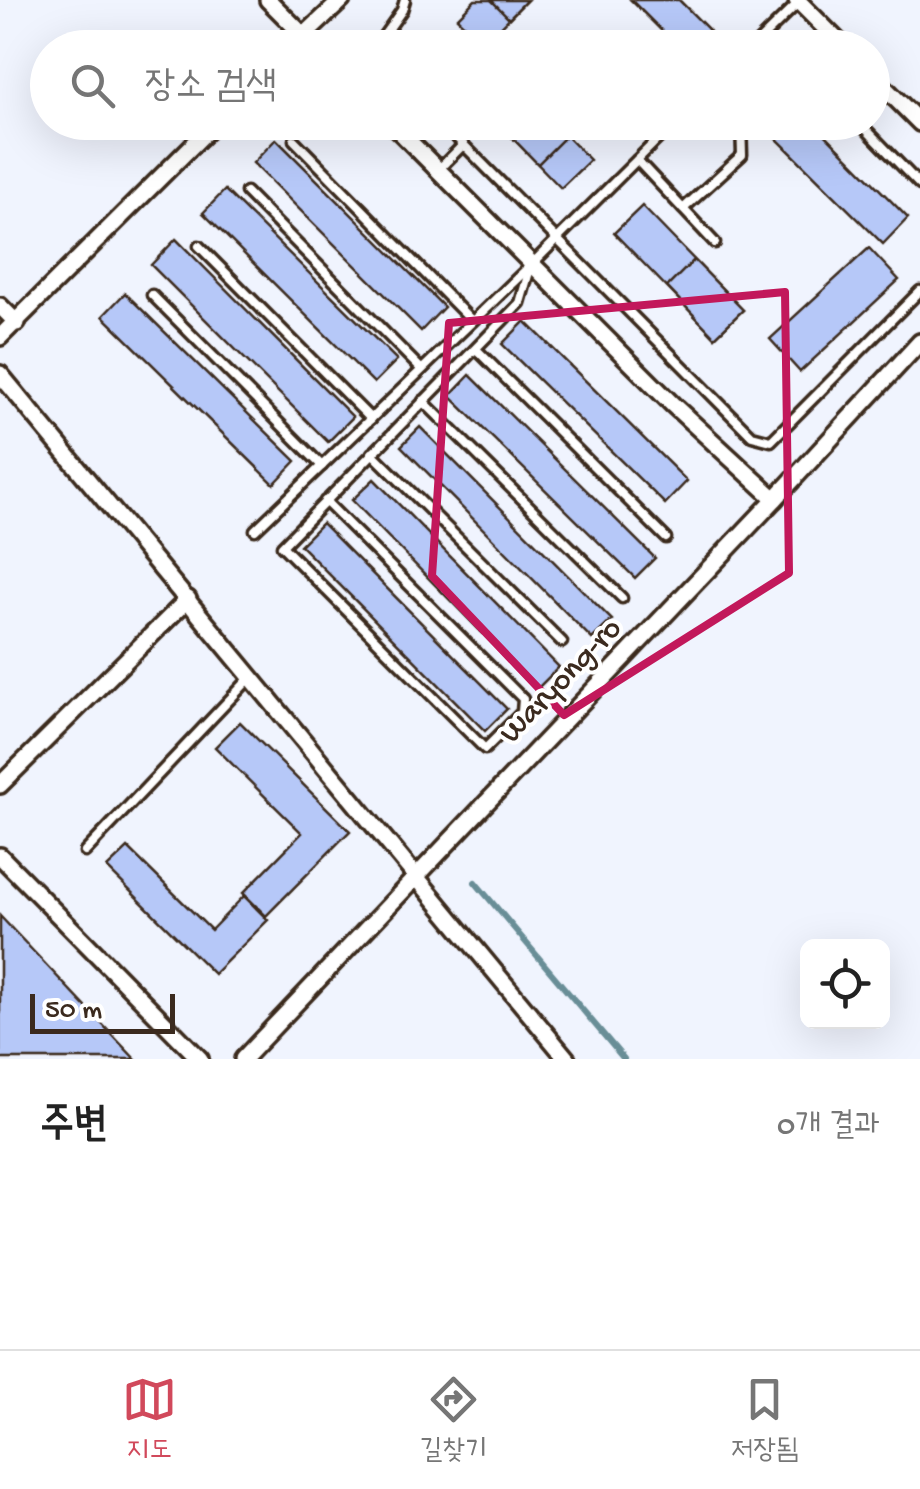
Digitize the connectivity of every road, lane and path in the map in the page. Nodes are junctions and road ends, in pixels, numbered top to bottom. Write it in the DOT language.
graph roads {
  1 [pos="268,0"];
  2 [pos="342,0"];
  3 [pos="405,0"];
  4 [pos="799,1"];
  5 [pos="298,30"];
  6 [pos="309,30"];
  7 [pos="388,30"];
  8 [pos="770,30"];
  9 [pos="827,30"];
  10 [pos="890,94"];
  11 [pos="920,123"];
  12 [pos="198,140"];
  13 [pos="294,140"];
  14 [pos="408,140"];
  15 [pos="458,140"];
  16 [pos="657,140"];
  17 [pos="742,140"];
  18 [pos="876,140"];
  19 [pos="463,145"];
  20 [pos="637,160"];
  21 [pos="438,170"];
  22 [pos="920,185"];
  23 [pos="246,192"];
  24 [pos="683,209"];
  25 [pos="558,238"];
  26 [pos="715,243"];
  27 [pos="199,246"];
  28 [pos="531,265"];
  29 [pos="920,291"];
  30 [pos="152,295"];
  31 [pos="0,306"];
  32 [pos="472,321"];
  33 [pos="16,323"];
  34 [pos="0,337"];
  35 [pos="920,342"];
  36 [pos="476,348"];
  37 [pos="422,369"];
  38 [pos="0,374"];
  39 [pos="422,401"];
  40 [pos="371,419"];
  41 [pos="372,453"];
  42 [pos="322,466"];
  43 [pos="775,499"];
  44 [pos="325,501"];
  45 [pos="255,530"];
  46 [pos="666,538"];
  47 [pos="622,598"];
  48 [pos="188,600"];
  49 [pos="562,642"];
  50 [pos="252,677"];
  51 [pos="0,785"];
  52 [pos="85,852"];
  53 [pos="0,856"];
  54 [pos="416,876"];
  55 [pos="200,1059"];
  56 [pos="243,1059"];
  57 [pos="567,1059"];
  1 -- 5 [label="street"];
  2 -- 6 [label="street"];
  3 -- 7 [label="lane"];
  4 -- 8 [label="lane"];
  4 -- 9 [label="street"];
  10 -- 11 [label="street"];
  12 -- 33 [label="street"];
  13 -- 32 [label="lane"];
  14 -- 21 [label="street"];
  15 -- 19 [label="lane"];
  16 -- 20 [label="lane"];
  17 -- 24 [label="lane"];
  18 -- 22 [label="lane"];
  19 -- 21 [label="lane"];
  19 -- 25 [label="lane"];
  20 -- 24 [label="lane"];
  20 -- 25 [label="lane"];
  21 -- 28 [label="street"];
  23 -- 37 [label="lane"];
  24 -- 26 [label="lane"];
  25 -- 28 [label="lane"];
  25 -- 29 [label="lane"];
  27 -- 40 [label="lane"];
  28 -- 32 [label="lane"];
  28 -- 36 [label="lane"];
  28 -- 43 [label="street"];
  30 -- 42 [label="lane"];
  31 -- 33 [label="street"];
  32 -- 37 [label="lane"];
  33 -- 34 [label="street"];
  35 -- 43 [label="street, Waryong-ro"];
  36 -- 39 [label="lane"];
  36 -- 46 [label="lane"];
  37 -- 40 [label="lane"];
  38 -- 48 [label="street"];
  39 -- 41 [label="lane"];
  39 -- 47 [label="lane"];
  40 -- 42 [label="lane"];
  41 -- 44 [label="lane"];
  41 -- 49 [label="lane"];
  42 -- 45 [label="lane"];
  43 -- 54 [label="street, Waryong-ro"];
  44 -- 44 [label="lane"];
  48 -- 50 [label="street"];
  48 -- 51 [label="street"];
  50 -- 52 [label="lane"];
  50 -- 54 [label="street"];
  53 -- 55 [label="street"];
  54 -- 56 [label="street, Waryong-ro"];
  54 -- 57 [label="street"];
}
